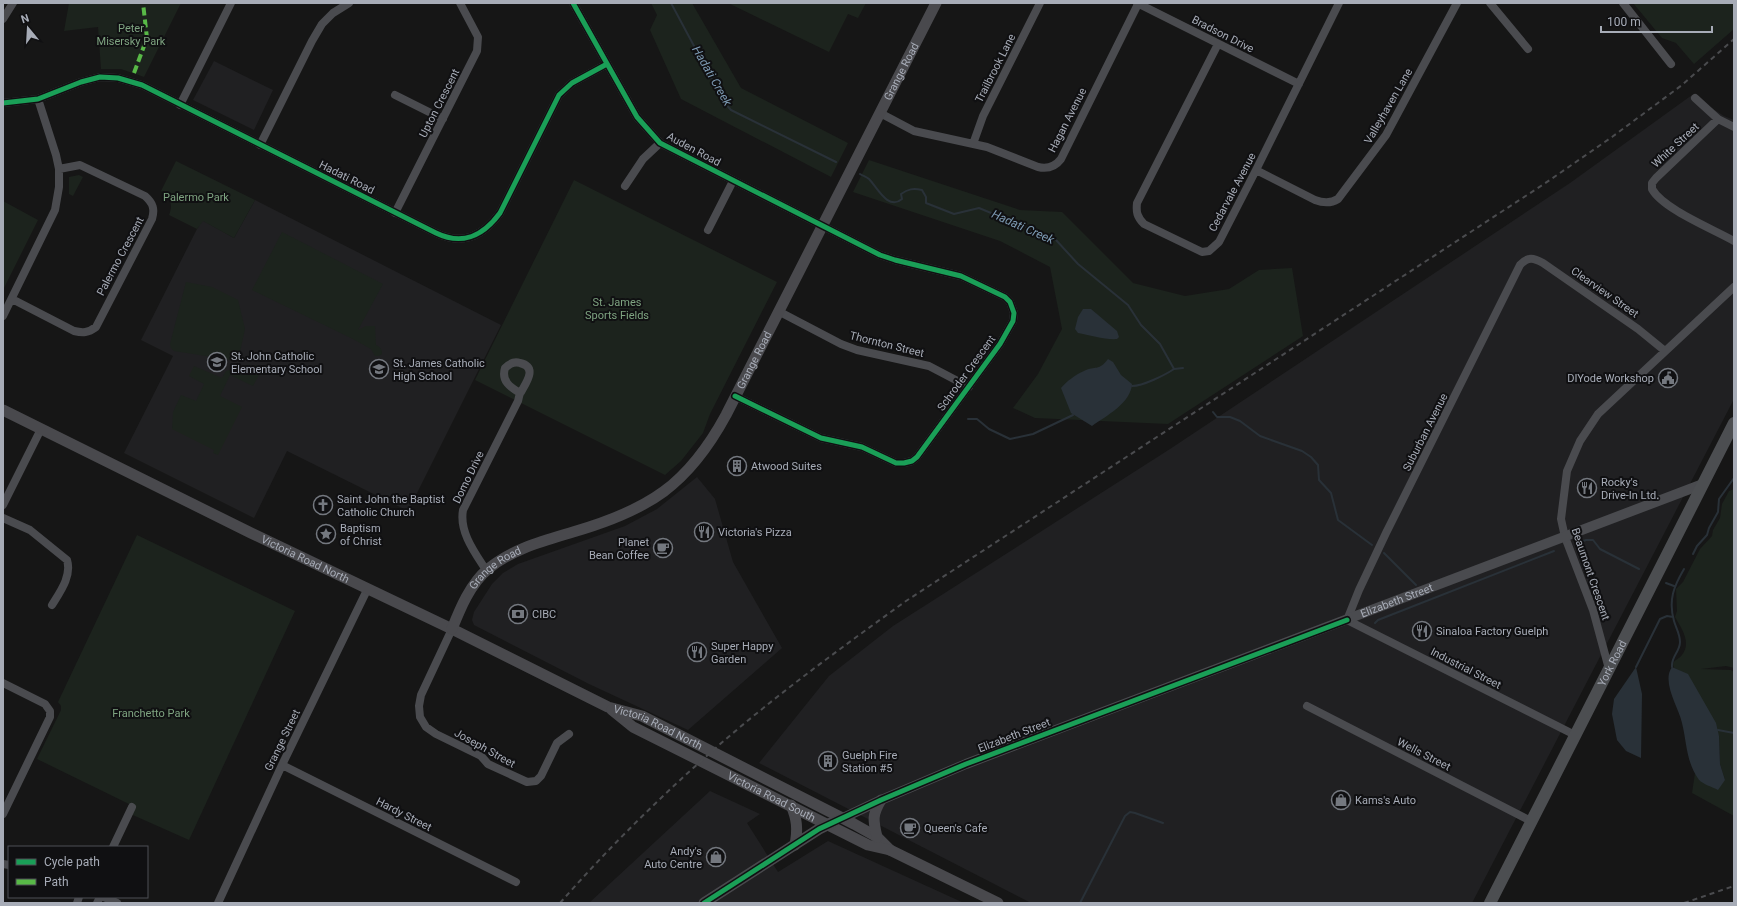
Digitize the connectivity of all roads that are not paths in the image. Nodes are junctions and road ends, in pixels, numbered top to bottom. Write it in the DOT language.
graph roads {
  1 [pos="13,3"];
  2 [pos="231,3"];
  3 [pos="349,3"];
  4 [pos="460,3"];
  5 [pos="573,3"];
  6 [pos="936,3"];
  7 [pos="1040,3"];
  8 [pos="1138,3"];
  9 [pos="1339,3"];
  10 [pos="1457,3"];
  11 [pos="1490,3"];
  12 [pos="1623,3"];
  13 [pos="4,17"];
  14 [pos="1218,44"];
  15 [pos="1528,49"];
  16 [pos="607,64"];
  17 [pos="1671,64"];
  18 [pos="1299,84"];
  19 [pos="395,95"];
  20 [pos="1695,98"];
  21 [pos="38,99"];
  22 [pos="3,103"];
  23 [pos="180,105"];
  24 [pos="880,114"];
  25 [pos="443,119"];
  26 [pos="1718,119"];
  27 [pos="1734,127"];
  28 [pos="660,143"];
  29 [pos="973,144"];
  30 [pos="260,145"];
  31 [pos="59,169"];
  32 [pos="1256,170"];
  33 [pos="733,181"];
  34 [pos="625,186"];
  35 [pos="395,213"];
  36 [pos="822,226"];
  37 [pos="708,230"];
  38 [pos="1734,241"];
  39 [pos="1529,258"];
  40 [pos="1734,287"];
  41 [pos="12,299"];
  42 [pos="778,311"];
  43 [pos="3,316"];
  44 [pos="1665,351"];
  45 [pos="969,387"];
  46 [pos="520,393"];
  47 [pos="735,396"];
  48 [pos="3,410"];
  49 [pos="1734,423"];
  50 [pos="41,429"];
  51 [pos="1703,484"];
  52 [pos="3,505"];
  53 [pos="3,518"];
  54 [pos="1565,537"];
  55 [pos="486,570"];
  56 [pos="368,588"];
  57 [pos="52,605"];
  58 [pos="1347,620"];
  59 [pos="452,629"];
  60 [pos="1609,669"];
  61 [pos="3,683"];
  62 [pos="1307,706"];
  63 [pos="608,707"];
  64 [pos="569,734"];
  65 [pos="1575,735"];
  66 [pos="707,750"];
  67 [pos="698,759"];
  68 [pos="282,765"];
  69 [pos="881,800"];
  70 [pos="790,805"];
  71 [pos="132,808"];
  72 [pos="3,814"];
  73 [pos="843,818"];
  74 [pos="1532,820"];
  75 [pos="829,824"];
  76 [pos="877,837"];
  77 [pos="795,845"];
  78 [pos="113,846"];
  79 [pos="890,850"];
  80 [pos="516,882"];
  81 [pos="106,898"];
  82 [pos="117,903"];
  83 [pos="218,903"];
  84 [pos="704,903"];
  85 [pos="998,903"];
  86 [pos="1490,903"];
  1 -- 13 [label="street"];
  2 -- 23 [label="street"];
  3 -- 30 [label="street"];
  4 -- 25 [label="street, Upton Crescent"];
  5 -- 16 [label="street, Auden Road"];
  6 -- 24 [label="main road, Grange Road"];
  7 -- 29 [label="street, Trailbrook Lane"];
  8 -- 14 [label="street, Bradson Drive"];
  8 -- 29 [label="street, Hagan Avenue"];
  9 -- 18 [label="street, Cedarvale Avenue"];
  10 -- 32 [label="street, Valleyhaven Lane"];
  11 -- 15 [label="street"];
  12 -- 17 [label="street"];
  14 -- 18 [label="street, Bradson Drive"];
  14 -- 32 [label="street, Cedarvale Avenue"];
  16 -- 28 [label="street, Auden Road"];
  16 -- 35 [label="street, Hadati Road"];
  18 -- 32 [label="street, Cedarvale Avenue"];
  19 -- 25 [label="street"];
  20 -- 26 [label="street"];
  21 -- 22 [label="street, Hadati Road"];
  21 -- 23 [label="street, Hadati Road"];
  21 -- 31 [label="street"];
  23 -- 30 [label="street, Hadati Road"];
  24 -- 29 [label="street, Hagan Avenue"];
  24 -- 36 [label="main road, Grange Road"];
  25 -- 35 [label="street, Upton Crescent"];
  26 -- 27 [label="street"];
  26 -- 38 [label="street, White Street"];
  28 -- 33 [label="street, Auden Road"];
  28 -- 34 [label="street"];
  30 -- 35 [label="street, Hadati Road"];
  31 -- 41 [label="street"];
  31 -- 41 [label="street, Palermo Crescent"];
  33 -- 36 [label="street, Auden Road"];
  33 -- 37 [label="street"];
  36 -- 42 [label="main road, Grange Road"];
  36 -- 45 [label="street, Schroder Crescent"];
  39 -- 44 [label="street, Clearview Street"];
  39 -- 58 [label="street, Suburban Avenue"];
  40 -- 44 [label="street, Beaumont Crescent"];
  41 -- 43 [label="street"];
  42 -- 45 [label="street, Thornton Street"];
  42 -- 47 [label="main road, Grange Road"];
  44 -- 54 [label="street, Beaumont Crescent"];
  45 -- 47 [label="street, Schroder Crescent"];
  46 -- 55 [label="street, Domo Drive"];
  47 -- 55 [label="main road, Grange Road"];
  48 -- 50 [label="main road, Victoria Road North"];
  49 -- 51 [label="main road, York Road"];
  50 -- 52 [label="street"];
  50 -- 56 [label="main road, Victoria Road North"];
  51 -- 54 [label="street, Elizabeth Street"];
  51 -- 60 [label="main road, York Road"];
  53 -- 57 [label="street"];
  54 -- 58 [label="street, Elizabeth Street"];
  54 -- 60 [label="street, Beaumont Crescent"];
  55 -- 59 [label="main road, Grange Road"];
  56 -- 59 [label="main road, Victoria Road North"];
  56 -- 68 [label="street, Grange Street"];
  58 -- 65 [label="street, Industrial Street"];
  58 -- 69 [label="street, Elizabeth Street"];
  59 -- 63 [label="main road, Victoria Road North"];
  59 -- 64 [label="street, Joseph Street"];
  60 -- 65 [label="main road, York Road"];
  61 -- 72 [label="street"];
  62 -- 74 [label="street, Wells Street"];
  63 -- 66 [label="main road, Victoria Road North"];
  63 -- 67 [label="main road, Victoria Road North"];
  65 -- 74 [label="main road, York Road"];
  66 -- 73 [label="main road, Victoria Road South"];
  67 -- 70 [label="main road, Victoria Road South"];
  68 -- 80 [label="street, Hardy Street"];
  68 -- 83 [label="street, Grange Street"];
  69 -- 73 [label="street, Elizabeth Street"];
  69 -- 76 [label="main road"];
  70 -- 75 [label="main road, Victoria Road South"];
  70 -- 77 [label="main road"];
  71 -- 78 [label="street"];
  73 -- 75 [label="main road, Elizabeth Street"];
  73 -- 76 [label="main road, Victoria Road South"];
  74 -- 86 [label="main road, York Road"];
  75 -- 77 [label="main road, Elizabeth Street"];
  75 -- 79 [label="main road, Victoria Road South"];
  76 -- 79 [label="main road, Victoria Road South"];
  77 -- 84 [label="main road, Elizabeth Street"];
  79 -- 85 [label="main road, Victoria Road South"];
  81 -- 82 [label="street"];
}
